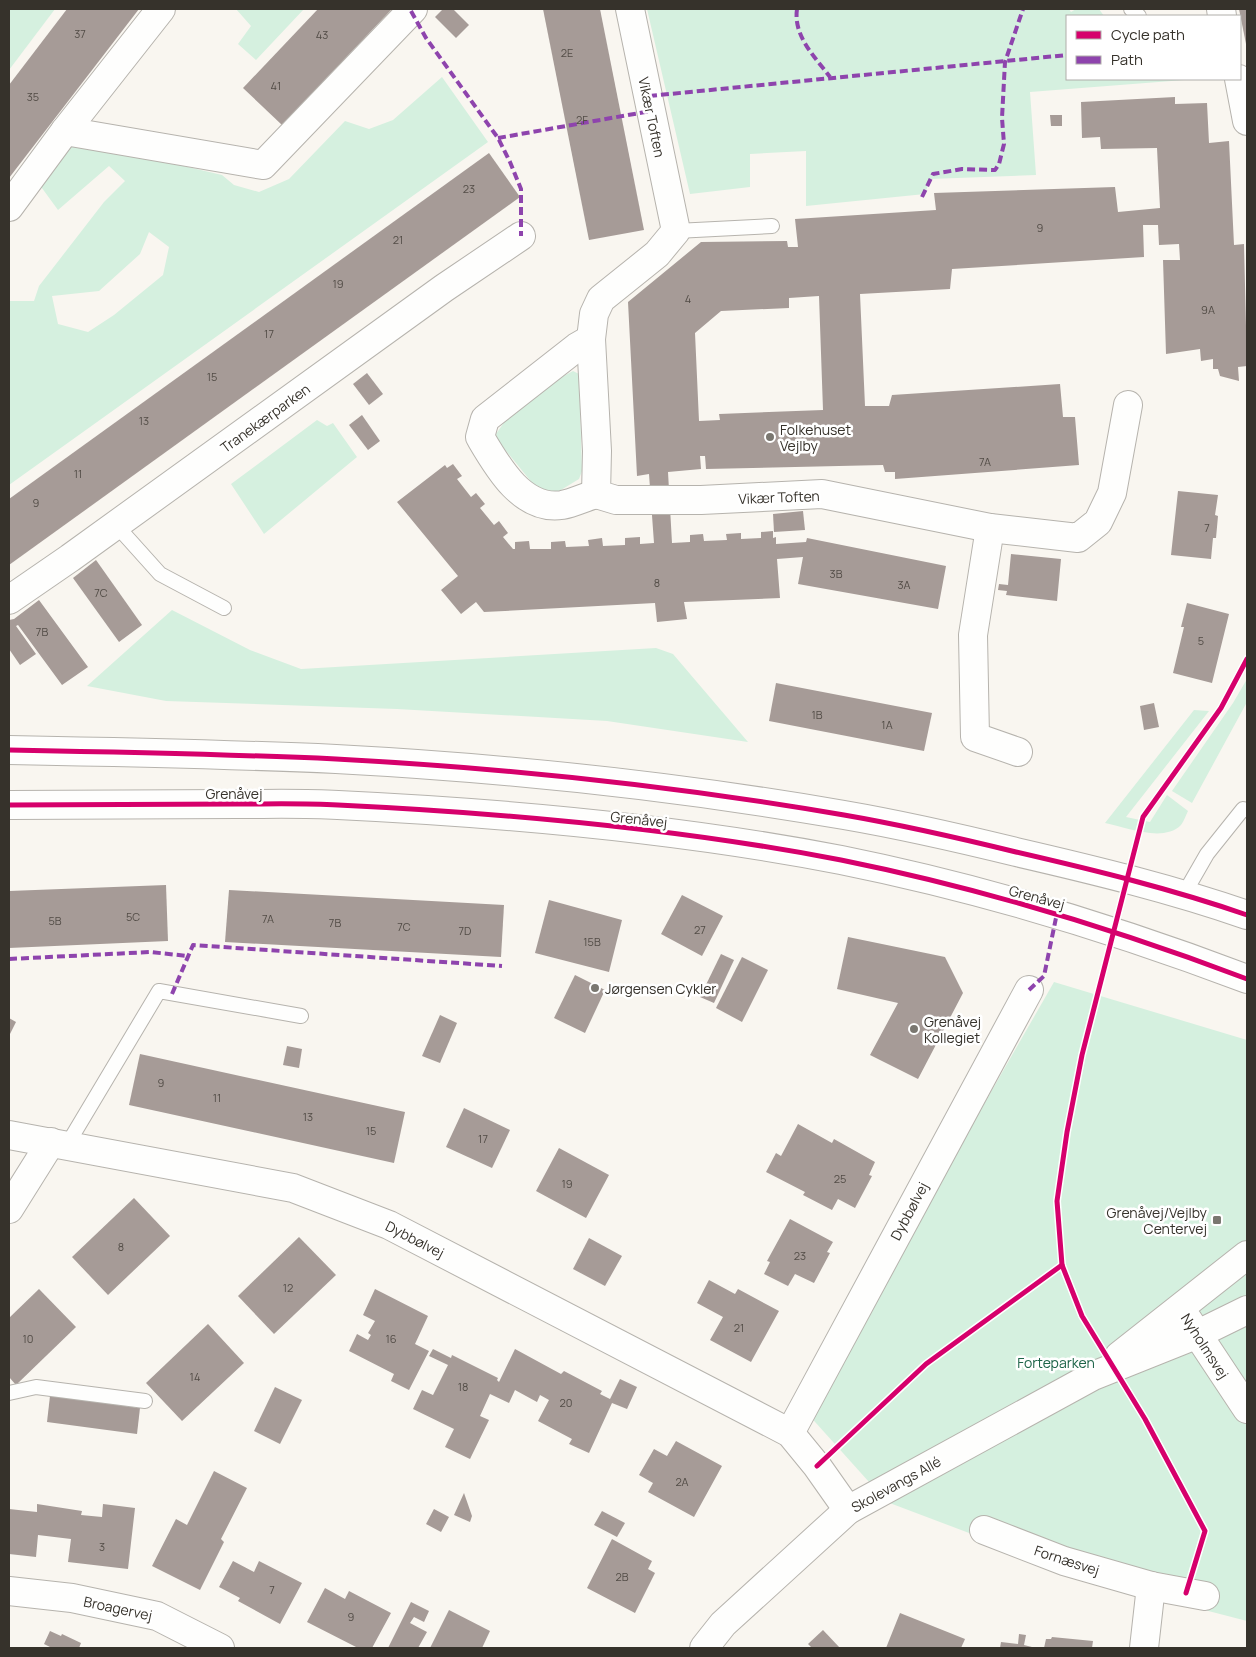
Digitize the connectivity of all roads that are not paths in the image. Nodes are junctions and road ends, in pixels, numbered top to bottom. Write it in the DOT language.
graph roads {
  1 [pos="161,9"];
  2 [pos="413,9"];
  3 [pos="630,9"];
  4 [pos="1239,80"];
  5 [pos="1247,121"];
  6 [pos="65,131"];
  7 [pos="9,207"];
  8 [pos="772,226"];
  9 [pos="676,231"];
  10 [pos="521,236"];
  11 [pos="591,339"];
  12 [pos="1128,405"];
  13 [pos="596,494"];
  14 [pos="116,525"];
  15 [pos="990,528"];
  16 [pos="9,600"];
  17 [pos="224,608"];
  18 [pos="9,750"];
  19 [pos="1018,752"];
  20 [pos="9,805"];
  21 [pos="1247,810"];
  22 [pos="1184,894"];
  23 [pos="1247,915"];
  24 [pos="1247,979"];
  25 [pos="1029,990"];
  26 [pos="301,1016"];
  27 [pos="9,1134"];
  28 [pos="59,1143"];
  29 [pos="9,1209"];
  30 [pos="1247,1255"];
  31 [pos="1180,1308"];
  32 [pos="1247,1310"];
  33 [pos="1198,1334"];
  34 [pos="1093,1376"];
  35 [pos="9,1392"];
  36 [pos="145,1401"];
  37 [pos="1247,1409"];
  38 [pos="790,1433"];
  39 [pos="848,1510"];
  40 [pos="984,1530"];
  41 [pos="1151,1586"];
  42 [pos="9,1590"];
  43 [pos="1205,1596"];
  44 [pos="220,1648"];
  45 [pos="704,1648"];
  46 [pos="1144,1648"];
  1 -- 6 [label="street"];
  2 -- 6 [label="street"];
  3 -- 9 [label="street, Vikær Toften"];
  4 -- 5 [label="street"];
  6 -- 7 [label="street"];
  8 -- 9 [label="lane"];
  9 -- 11 [label="street"];
  10 -- 14 [label="street, Tranekærparken"];
  11 -- 13 [label="street"];
  11 -- 13 [label="street"];
  12 -- 15 [label="street, Vikær Toften"];
  13 -- 15 [label="street, Vikær Toften"];
  14 -- 16 [label="street, Tranekærparken"];
  14 -- 17 [label="lane"];
  15 -- 19 [label="street"];
  18 -- 22 [label="street"];
  20 -- 24 [label="street, Grenåvej"];
  21 -- 22 [label="lane"];
  22 -- 23 [label="street"];
  25 -- 38 [label="street, Dybbølvej"];
  26 -- 28 [label="lane"];
  27 -- 28 [label="street, Dybbølvej"];
  28 -- 29 [label="street"];
  28 -- 38 [label="street, Dybbølvej"];
  30 -- 31 [label="street, Skolevangs Allé"];
  31 -- 33 [label="street, Nyholmsvej"];
  31 -- 34 [label="street, Skolevangs Allé"];
  32 -- 33 [label="street, Skolevangs Allé"];
  33 -- 34 [label="street, Skolevangs Allé"];
  33 -- 37 [label="street, Nyholmsvej"];
  34 -- 39 [label="street, Skolevangs Allé"];
  35 -- 36 [label="lane"];
  38 -- 39 [label="street, Dybbølvej"];
  39 -- 45 [label="street, Skolevangs Allé"];
  40 -- 41 [label="street, Fornæsvej"];
  41 -- 43 [label="street, Fornæsvej"];
  41 -- 46 [label="street"];
  42 -- 44 [label="street, Broagervej"];
}
